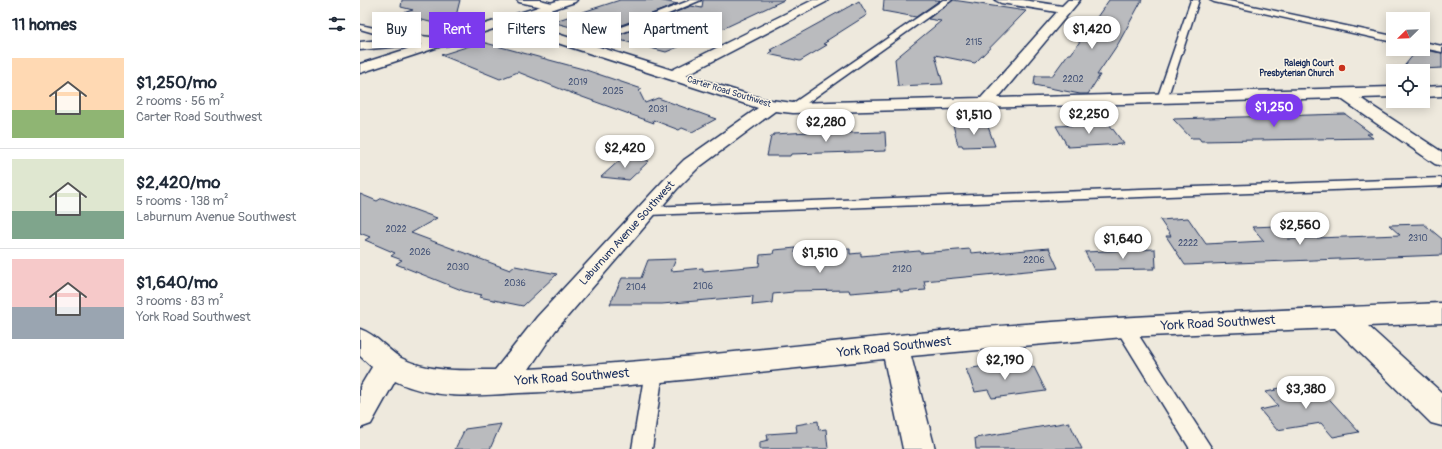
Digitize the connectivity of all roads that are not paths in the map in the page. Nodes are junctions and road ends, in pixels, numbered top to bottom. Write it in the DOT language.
graph roads {
  1 [pos="524,0"];
  2 [pos="571,0"];
  3 [pos="697,0"];
  4 [pos="822,0"];
  5 [pos="948,0"];
  6 [pos="1001,0"];
  7 [pos="1195,0"];
  8 [pos="1214,0"];
  9 [pos="1069,5"];
  10 [pos="552,6"];
  11 [pos="535,12"];
  12 [pos="360,27"];
  13 [pos="621,30"];
  14 [pos="372,31"];
  15 [pos="1386,37"];
  16 [pos="372,45"];
  17 [pos="360,46"];
  18 [pos="1430,46"];
  19 [pos="429,47"];
  20 [pos="588,48"];
  21 [pos="1442,49"];
  22 [pos="360,69"];
  23 [pos="674,76"];
  24 [pos="1442,91"];
  25 [pos="1386,92"];
  26 [pos="1430,92"];
  27 [pos="1344,94"];
  28 [pos="1162,99"];
  29 [pos="985,104"];
  30 [pos="771,106"];
  31 [pos="793,108"];
  32 [pos="1442,160"];
  33 [pos="1442,182"];
  34 [pos="647,211"];
  35 [pos="1442,313"];
  36 [pos="1340,318"];
  37 [pos="1124,327"];
  38 [pos="360,340"];
  39 [pos="895,347"];
  40 [pos="389,365"];
  41 [pos="654,371"];
  42 [pos="503,382"];
  43 [pos="1442,413"];
  44 [pos="360,414"];
  45 [pos="642,449"];
  46 [pos="919,449"];
  47 [pos="1202,449"];
  1 -- 10 [label="street"];
  2 -- 10 [label="street"];
  3 -- 13 [label="lane"];
  4 -- 23 [label="street"];
  5 -- 31 [label="lane"];
  6 -- 9 [label="street"];
  7 -- 28 [label="lane"];
  8 -- 15 [label="lane"];
  9 -- 29 [label="street"];
  10 -- 11 [label="street"];
  12 -- 14 [label="lane"];
  16 -- 17 [label="street"];
  18 -- 21 [label="lane"];
  19 -- 22 [label="street"];
  20 -- 23 [label="street, Carter Road Southwest"];
  23 -- 30 [label="street, Carter Road Southwest"];
  24 -- 26 [label="street"];
  25 -- 27 [label="street, Carter Road Southwest"];
  27 -- 28 [label="street, Carter Road Southwest"];
  27 -- 32 [label="street"];
  28 -- 29 [label="street, Carter Road Southwest"];
  29 -- 31 [label="street, Carter Road Southwest"];
  30 -- 31 [label="street, Carter Road Southwest"];
  30 -- 34 [label="street, Laburnum Avenue Southwest"];
  33 -- 34 [label="lane"];
  34 -- 42 [label="street, Laburnum Avenue Southwest"];
  35 -- 36 [label="street, York Road Southwest"];
  36 -- 37 [label="street, York Road Southwest"];
  36 -- 43 [label="street"];
  37 -- 39 [label="street, York Road Southwest"];
  37 -- 47 [label="lane"];
  38 -- 40 [label="street, York Road Southwest"];
  39 -- 41 [label="street, York Road Southwest"];
  39 -- 46 [label="street"];
  40 -- 42 [label="street, York Road Southwest"];
  40 -- 44 [label="street"];
  41 -- 42 [label="street, York Road Southwest"];
  41 -- 45 [label="lane"];
}
